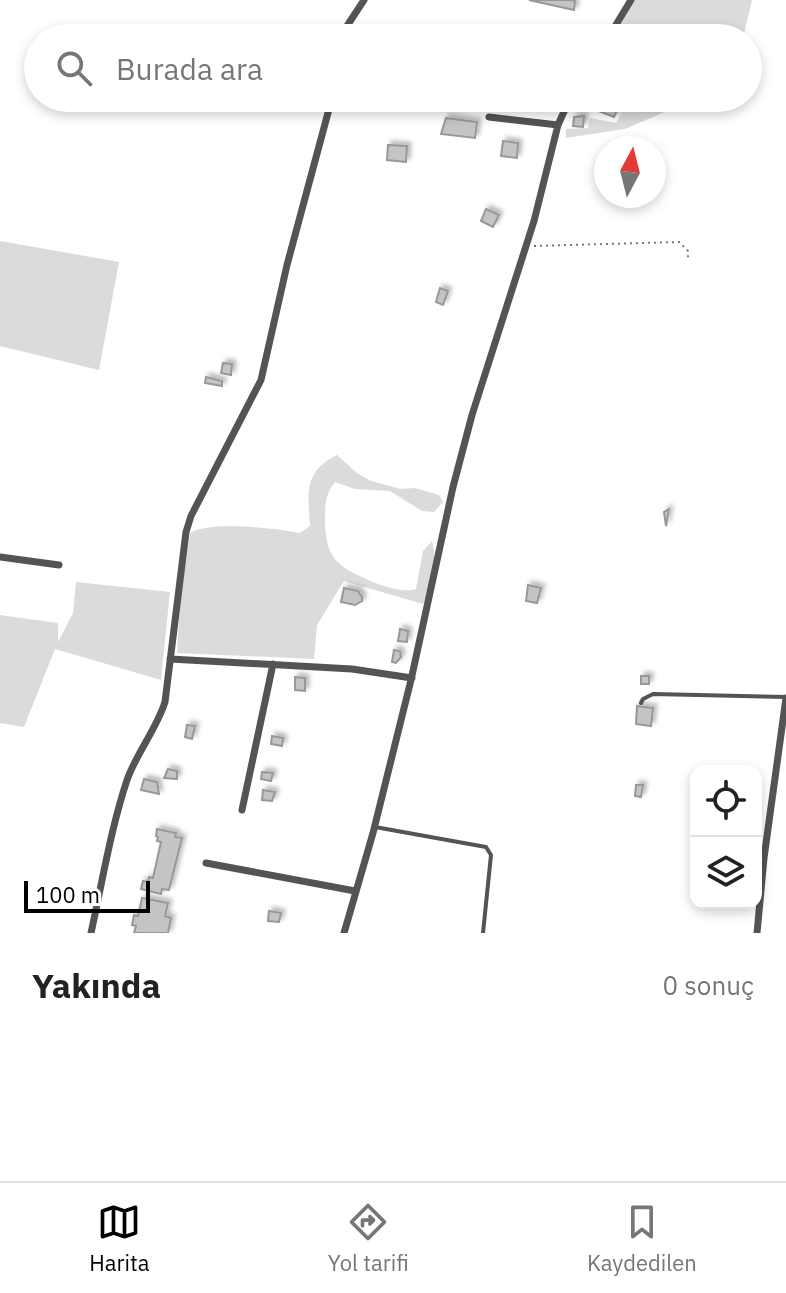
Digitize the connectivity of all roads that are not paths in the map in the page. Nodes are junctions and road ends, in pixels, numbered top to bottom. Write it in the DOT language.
graph roads {
  1 [pos="364,0"];
  2 [pos="631,0"];
  3 [pos="348,24"];
  4 [pos="616,24"];
  5 [pos="328,112"];
  6 [pos="564,112"];
  7 [pos="489,117"];
  8 [pos="558,125"];
  9 [pos="0,557"];
  10 [pos="59,565"];
  11 [pos="170,659"];
  12 [pos="273,664"];
  13 [pos="412,678"];
  14 [pos="786,698"];
  15 [pos="641,703"];
  16 [pos="783,738"];
  17 [pos="242,810"];
  18 [pos="375,827"];
  19 [pos="206,863"];
  20 [pos="355,891"];
  21 [pos="91,933"];
  22 [pos="344,933"];
  23 [pos="483,933"];
  24 [pos="757,933"];
  1 -- 3 [label="street"];
  2 -- 4 [label="street"];
  5 -- 11 [label="street"];
  6 -- 8 [label="street"];
  7 -- 8 [label="street"];
  8 -- 13 [label="street"];
  9 -- 10 [label="street"];
  11 -- 12 [label="street"];
  11 -- 21 [label="street"];
  12 -- 13 [label="street"];
  12 -- 17 [label="street"];
  13 -- 18 [label="street"];
  14 -- 15 [label="lane"];
  14 -- 16 [label="street"];
  16 -- 24 [label="street"];
  18 -- 20 [label="street"];
  18 -- 23 [label="lane"];
  19 -- 20 [label="street"];
  20 -- 22 [label="street"];
}
